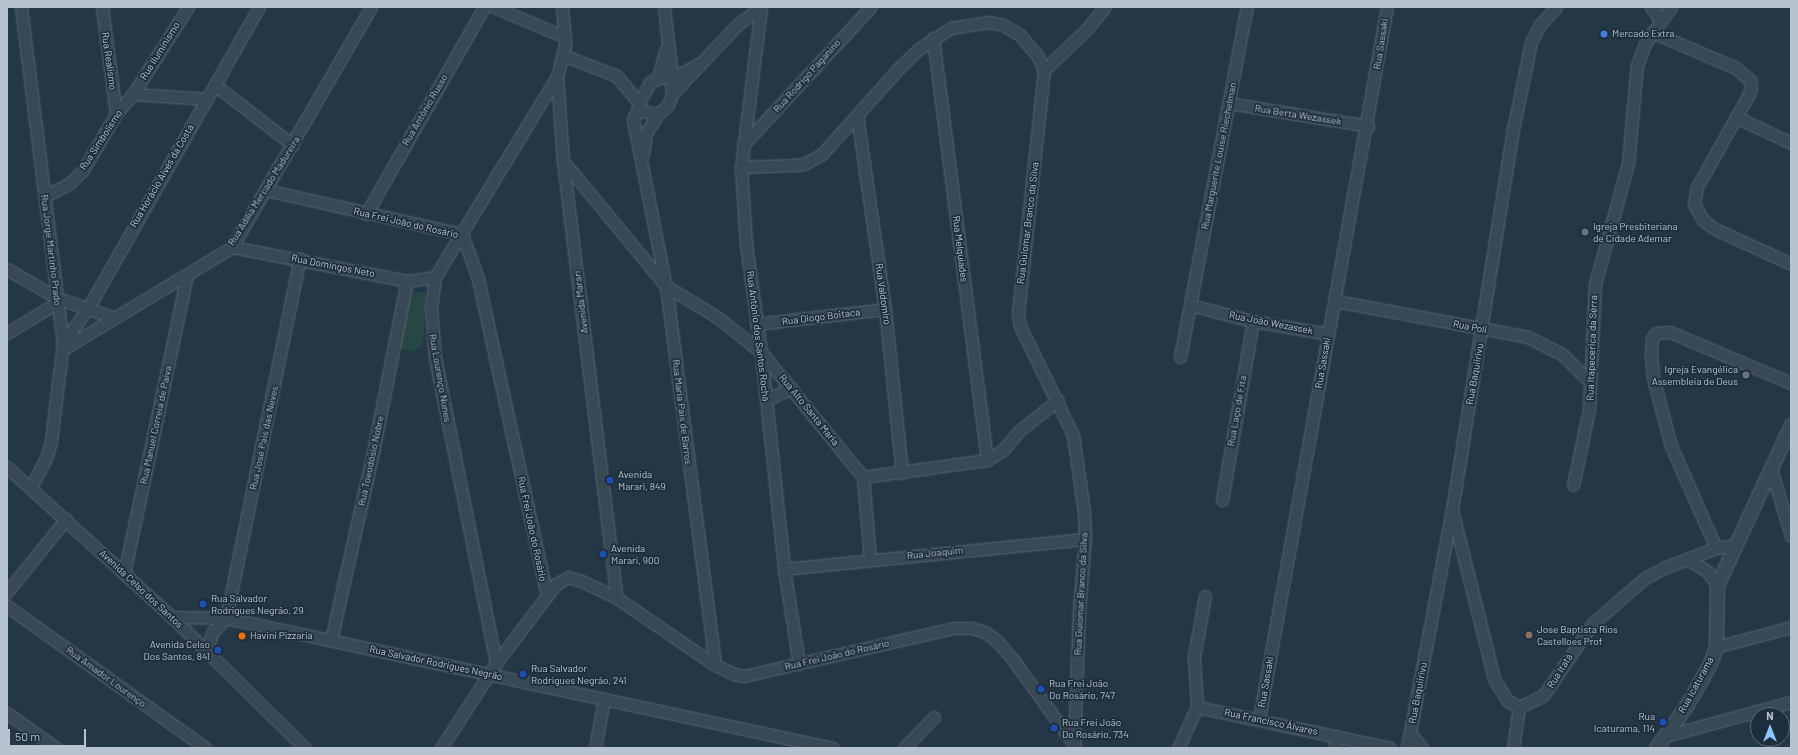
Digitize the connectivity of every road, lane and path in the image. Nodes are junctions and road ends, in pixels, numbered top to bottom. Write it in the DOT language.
graph roads {
  1 [pos="21,7"];
  2 [pos="102,7"];
  3 [pos="188,7"];
  4 [pos="260,7"];
  5 [pos="371,7"];
  6 [pos="484,7"];
  7 [pos="494,7"];
  8 [pos="562,7"];
  9 [pos="664,7"];
  10 [pos="761,7"];
  11 [pos="871,7"];
  12 [pos="1105,7"];
  13 [pos="1247,7"];
  14 [pos="1387,7"];
  15 [pos="1556,7"];
  16 [pos="1651,7"];
  17 [pos="1671,7"];
  18 [pos="1660,20"];
  19 [pos="1652,32"];
  20 [pos="565,37"];
  21 [pos="933,38"];
  22 [pos="563,55"];
  23 [pos="702,62"];
  24 [pos="1044,70"];
  25 [pos="557,76"];
  26 [pos="666,78"];
  27 [pos="215,85"];
  28 [pos="133,94"];
  29 [pos="672,94"];
  30 [pos="207,99"];
  31 [pos="1229,103"];
  32 [pos="639,106"];
  33 [pos="116,114"];
  34 [pos="658,114"];
  35 [pos="857,115"];
  36 [pos="1736,117"];
  37 [pos="1368,126"];
  38 [pos="1791,143"];
  39 [pos="293,145"];
  40 [pos="743,145"];
  41 [pos="564,161"];
  42 [pos="642,161"];
  43 [pos="741,167"];
  44 [pos="266,190"];
  45 [pos="45,196"];
  46 [pos="366,214"];
  47 [pos="462,234"];
  48 [pos="232,247"];
  49 [pos="300,259"];
  50 [pos="1791,264"];
  51 [pos="7,269"];
  52 [pos="187,275"];
  53 [pos="434,277"];
  54 [pos="407,281"];
  55 [pos="666,286"];
  56 [pos="58,300"];
  57 [pos="1336,300"];
  58 [pos="1190,305"];
  59 [pos="88,308"];
  60 [pos="885,309"];
  61 [pos="115,318"];
  62 [pos="1253,321"];
  63 [pos="756,324"];
  64 [pos="1482,330"];
  65 [pos="7,333"];
  66 [pos="1328,334"];
  67 [pos="63,346"];
  68 [pos="761,352"];
  69 [pos="1180,357"];
  70 [pos="1590,382"];
  71 [pos="1791,384"];
  72 [pos="792,388"];
  73 [pos="766,400"];
  74 [pos="1058,400"];
  75 [pos="1791,425"];
  76 [pos="987,460"];
  77 [pos="7,467"];
  78 [pos="1771,469"];
  79 [pos="902,473"];
  80 [pos="863,477"];
  81 [pos="1573,485"];
  82 [pos="31,488"];
  83 [pos="1222,500"];
  84 [pos="1452,510"];
  85 [pos="66,519"];
  86 [pos="1791,536"];
  87 [pos="1085,539"];
  88 [pos="1733,545"];
  89 [pos="1716,548"];
  90 [pos="1686,559"];
  91 [pos="870,560"];
  92 [pos="784,569"];
  93 [pos="124,574"];
  94 [pos="1717,584"];
  95 [pos="7,592"];
  96 [pos="547,596"];
  97 [pos="1206,596"];
  98 [pos="617,598"];
  99 [pos="7,606"];
  100 [pos="172,617"];
  101 [pos="226,618"];
  102 [pos="1791,627"];
  103 [pos="331,640"];
  104 [pos="1716,647"];
  105 [pos="207,652"];
  106 [pos="496,663"];
  107 [pos="799,664"];
  108 [pos="715,665"];
  109 [pos="488,674"];
  110 [pos="604,699"];
  111 [pos="1791,702"];
  112 [pos="1197,707"];
  113 [pos="1519,707"];
  114 [pos="7,713"];
  115 [pos="934,717"];
  116 [pos="1259,719"];
  117 [pos="1410,732"];
  118 [pos="1336,736"];
  119 [pos="1665,736"];
  120 [pos="1075,746"];
  121 [pos="56,748"];
  122 [pos="205,748"];
  123 [pos="306,748"];
  124 [pos="440,748"];
  125 [pos="596,748"];
  126 [pos="833,748"];
  127 [pos="904,748"];
  128 [pos="1178,748"];
  129 [pos="1334,748"];
  130 [pos="1390,748"];
  131 [pos="1407,748"];
  132 [pos="1422,748"];
  133 [pos="1513,748"];
  134 [pos="1656,748"];
  1 -- 45 [label="street, Rua Jorge Martinho Prado"];
  2 -- 33 [label="street, Rua Realismo"];
  3 -- 28 [label="street, Rua Iluminismo"];
  4 -- 27 [label="street, Rua Horácio Alves da Costa"];
  5 -- 39 [label="street, Rua Adília Mercado Madureira"];
  6 -- 46 [label="street, Rua Antônio Russo"];
  7 -- 20 [label="street"];
  8 -- 20 [label="street, Avenida Marari"];
  9 -- 26 [label="street"];
  10 -- 23 [label="street, Rua Maria Pais de Barros"];
  10 -- 40 [label="street, Rua Antônio dos Santos Rocha"];
  11 -- 40 [label="street, Rua Rodrigo Paganino"];
  12 -- 24 [label="street"];
  13 -- 31 [label="street, Rua Marguerite Louise Riechelman"];
  14 -- 37 [label="street, Rua Sassaki"];
  15 -- 64 [label="street, Rua Baquiirivu"];
  16 -- 18 [label="street"];
  17 -- 18 [label="street, Rua Itapecerica da Serra"];
  18 -- 19 [label="street, Rua Itapecerica da Serra"];
  19 -- 36 [label="street"];
  19 -- 70 [label="street, Rua Itapecerica da Serra"];
  20 -- 22 [label="street, Avenida Marari"];
  21 -- 24 [label="street"];
  21 -- 35 [label="street"];
  21 -- 76 [label="street, Rua Melquíades"];
  22 -- 25 [label="street, Avenida Marari"];
  22 -- 32 [label="street"];
  23 -- 26 [label="street"];
  23 -- 29 [label="street, Rua Maria Pais de Barros"];
  24 -- 74 [label="street, Rua Guiomar Branco da Silva"];
  25 -- 41 [label="street, Avenida Marari"];
  25 -- 47 [label="street, Rua Lourenço Nunes"];
  26 -- 29 [label="street"];
  26 -- 32 [label="street, Rua Maria Pais de Barros"];
  27 -- 30 [label="street, Rua Horácio Alves da Costa"];
  27 -- 39 [label="street"];
  28 -- 30 [label="street"];
  28 -- 33 [label="street, Rua Simbolismo"];
  29 -- 34 [label="street, Rua Maria Pais de Barros"];
  30 -- 59 [label="street, Rua Horácio Alves da Costa"];
  31 -- 37 [label="street, Rua Berta Wezassek"];
  31 -- 58 [label="street, Rua Marguerite Louise Riechelman"];
  32 -- 34 [label="street"];
  32 -- 42 [label="street, Rua Maria Pais de Barros"];
  33 -- 45 [label="street, Rua Simbolismo"];
  34 -- 42 [label="street, Rua Maria Pais de Barros"];
  35 -- 43 [label="street"];
  35 -- 60 [label="street, Rua Valdomiro"];
  36 -- 38 [label="street"];
  36 -- 50 [label="street"];
  37 -- 57 [label="street, Rua Sassaki"];
  39 -- 44 [label="street, Rua Adília Mercado Madureira"];
  40 -- 43 [label="street, Rua Antônio dos Santos Rocha"];
  41 -- 55 [label="street, Rua Alto Santa Maria"];
  41 -- 98 [label="street, Avenida Marari"];
  42 -- 55 [label="street, Rua Maria Pais de Barros"];
  43 -- 63 [label="street, Rua Antônio dos Santos Rocha"];
  44 -- 46 [label="street, Rua Frei João do Rosário"];
  44 -- 48 [label="street, Rua Adília Mercado Madureira"];
  45 -- 56 [label="street, Rua Jorge Martinho Prado"];
  46 -- 47 [label="street, Rua Frei João do Rosário"];
  47 -- 53 [label="street, Rua Lourenço Nunes"];
  47 -- 96 [label="street, Rua Frei João do Rosário"];
  48 -- 49 [label="street, Rua Domingos Neto"];
  48 -- 52 [label="street, Rua Adília Mercado Madureira"];
  49 -- 54 [label="street, Rua Domingos Neto"];
  49 -- 101 [label="street, Rua José Pais das Neves"];
  51 -- 56 [label="street"];
  52 -- 61 [label="street, Rua Adília Mercado Madureira"];
  52 -- 93 [label="street, Rua Manuel Correia de Paiva"];
  53 -- 54 [label="street, Rua Domingos Neto"];
  53 -- 106 [label="street, Rua Lourenço Nunes"];
  54 -- 103 [label="street, Rua Toeodósio Nobre"];
  55 -- 68 [label="street, Rua Alto Santa Maria"];
  55 -- 108 [label="street, Rua Maria Pais de Barros"];
  56 -- 59 [label="street"];
  56 -- 65 [label="street"];
  56 -- 67 [label="street, Rua Jorge Martinho Prado"];
  57 -- 64 [label="street, Rua Poli"];
  57 -- 66 [label="street, Rua Sassaki"];
  58 -- 62 [label="street, Rua João Wezassek"];
  58 -- 69 [label="street, Rua Marguerite Louise Riechelman"];
  59 -- 61 [label="street"];
  59 -- 67 [label="street, Rua Horácio Alves da Costa"];
  60 -- 63 [label="street, Rua Diogo Boitaca"];
  60 -- 79 [label="street, Rua Valdomiro"];
  61 -- 67 [label="street, Rua Adília Mercado Madureira"];
  62 -- 66 [label="street, Rua João Wezassek"];
  62 -- 83 [label="street, Rua Laço de Fita"];
  63 -- 68 [label="street, Rua Antônio dos Santos Rocha"];
  64 -- 70 [label="street, Rua Poli"];
  64 -- 84 [label="street, Rua Baquiirivu"];
  66 -- 116 [label="street, Rua Sassaki"];
  67 -- 82 [label="street, Rua Jorge Martinho Prado"];
  68 -- 72 [label="street, Rua Alto Santa Maria"];
  68 -- 73 [label="street, Rua Antônio dos Santos Rocha"];
  70 -- 81 [label="street, Rua Itapecerica da Serra"];
  71 -- 89 [label="street"];
  72 -- 73 [label="street"];
  72 -- 80 [label="street, Rua Alto Santa Maria"];
  73 -- 92 [label="street, Rua Antônio dos Santos Rocha"];
  74 -- 76 [label="street"];
  74 -- 87 [label="street, Rua Guiomar Branco da Silva"];
  75 -- 78 [label="street"];
  76 -- 79 [label="street"];
  77 -- 82 [label="street, Avenida Celso dos Santos"];
  78 -- 86 [label="street"];
  78 -- 88 [label="street"];
  79 -- 80 [label="street"];
  80 -- 91 [label="street"];
  82 -- 85 [label="street, Avenida Celso dos Santos"];
  84 -- 113 [label="street"];
  84 -- 117 [label="street, Rua Baquiirivu"];
  85 -- 93 [label="street, Avenida Celso dos Santos"];
  85 -- 95 [label="street"];
  87 -- 91 [label="street, Rua Joaquim"];
  87 -- 120 [label="street, Rua Guiomar Branco da Silva"];
  88 -- 89 [label="street, Rua Itatá"];
  88 -- 94 [label="street"];
  89 -- 90 [label="street, Rua Itatá"];
  90 -- 94 [label="street"];
  90 -- 113 [label="street, Rua Itatá"];
  91 -- 92 [label="street, Rua Joaquim"];
  92 -- 107 [label="street, Rua Antônio dos Santos Rocha"];
  93 -- 100 [label="street, Avenida Celso dos Santos"];
  94 -- 104 [label="street, Rua Icaturama"];
  96 -- 98 [label="street, Rua Frei João do Rosário"];
  96 -- 106 [label="street"];
  97 -- 112 [label="street"];
  98 -- 108 [label="street, Rua Frei João do Rosário"];
  99 -- 122 [label="street, Rua Amador Lourenço"];
  100 -- 101 [label="street, Rua Salvador Rodrigues Negrão"];
  100 -- 105 [label="street, Avenida Celso dos Santos"];
  101 -- 103 [label="street, Rua Salvador Rodrigues Negrão"];
  101 -- 105 [label="street"];
  102 -- 104 [label="street"];
  103 -- 109 [label="street, Rua Salvador Rodrigues Negrão"];
  104 -- 119 [label="street, Rua Icaturama"];
  105 -- 123 [label="street, Avenida Celso dos Santos"];
  106 -- 109 [label="street"];
  107 -- 108 [label="street, Rua Frei João do Rosário"];
  107 -- 120 [label="street, Rua Frei João do Rosário"];
  109 -- 110 [label="street, Rua Salvador Rodrigues Negrão"];
  109 -- 124 [label="street"];
  110 -- 125 [label="street"];
  110 -- 126 [label="street, Rua Salvador Rodrigues Negrão"];
  111 -- 119 [label="street"];
  112 -- 116 [label="street, Rua Francisco Álvares"];
  112 -- 128 [label="street"];
  113 -- 133 [label="street"];
  114 -- 121 [label="street"];
  115 -- 127 [label="street"];
  116 -- 118 [label="street, Rua Francisco Álvares"];
  117 -- 131 [label="street, Rua Baquiirivu"];
  117 -- 132 [label="street"];
  118 -- 129 [label="street"];
  118 -- 130 [label="street, Rua Francisco Álvares"];
  119 -- 134 [label="street, Rua Icaturama"];
}
